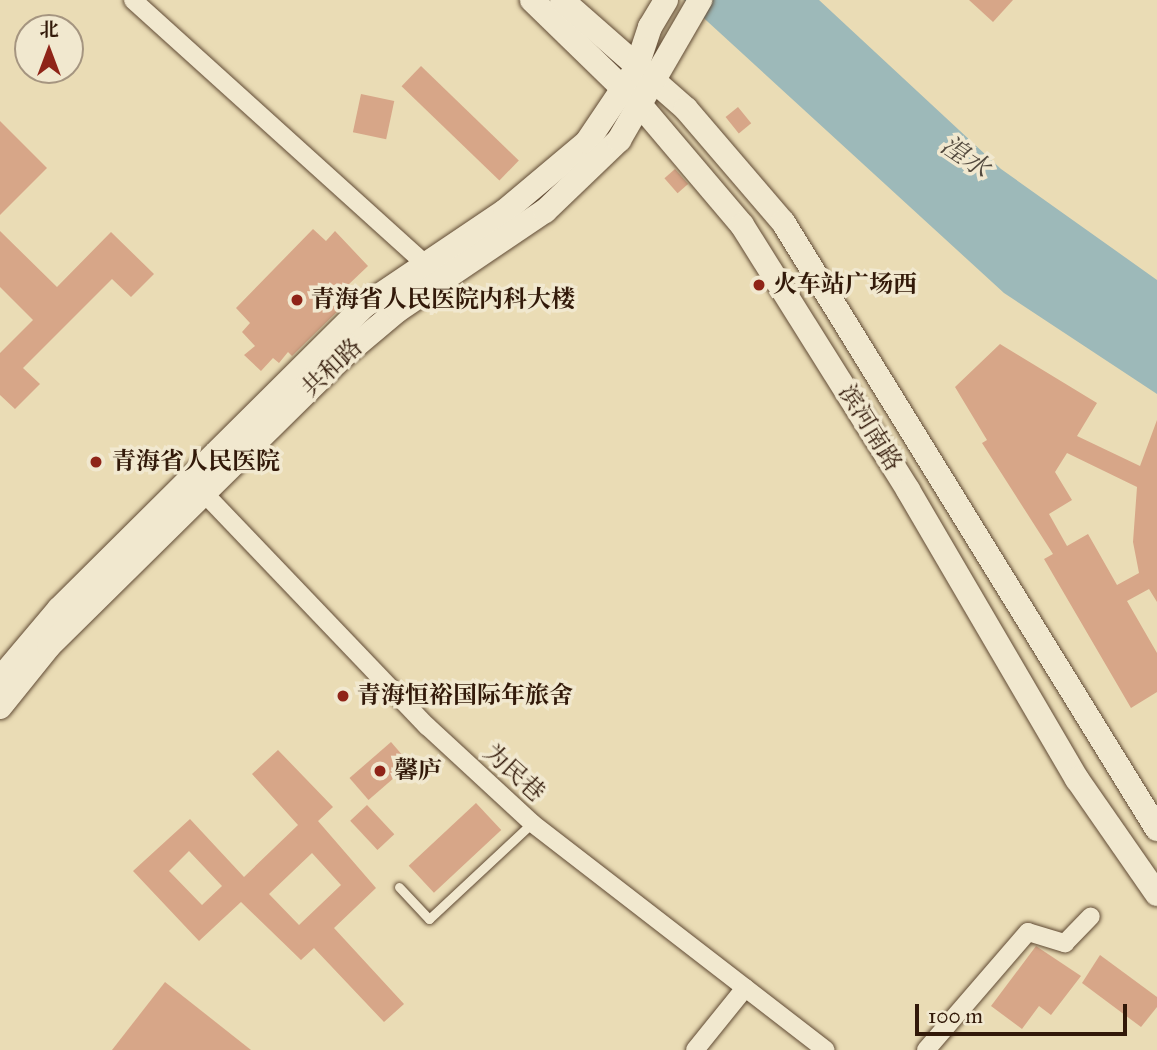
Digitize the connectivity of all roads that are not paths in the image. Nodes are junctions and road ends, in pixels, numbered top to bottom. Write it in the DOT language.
graph roads {
  1 [pos="133,0"];
  2 [pos="532,0"];
  3 [pos="562,0"];
  4 [pos="666,0"];
  5 [pos="700,0"];
  6 [pos="639,87"];
  7 [pos="426,265"];
  8 [pos="204,493"];
  9 [pos="0,680"];
  10 [pos="0,707"];
  11 [pos="532,823"];
  12 [pos="1157,828"];
  13 [pos="399,887"];
  14 [pos="1157,894"];
  15 [pos="1091,916"];
  16 [pos="745,988"];
  17 [pos="695,1050"];
  18 [pos="826,1050"];
  19 [pos="926,1050"];
  1 -- 7 [label="street"];
  2 -- 6 [label="main road, 滨河南路"];
  3 -- 6 [label="main road"];
  4 -- 6 [label="main road, 共和路"];
  5 -- 6 [label="main road, 共和路"];
  6 -- 7 [label="main road, 共和路"];
  6 -- 8 [label="main road, 共和路"];
  6 -- 12 [label="main road, 滨河南路"];
  6 -- 14 [label="main road, 滨河南路"];
  7 -- 9 [label="main road, 共和路"];
  8 -- 10 [label="main road, 共和路"];
  8 -- 11 [label="street, 为民巷"];
  11 -- 13 [label="lane"];
  11 -- 16 [label="street, 为民巷"];
  15 -- 19 [label="street"];
  16 -- 17 [label="street"];
  16 -- 18 [label="street, 为民巷"];
}
